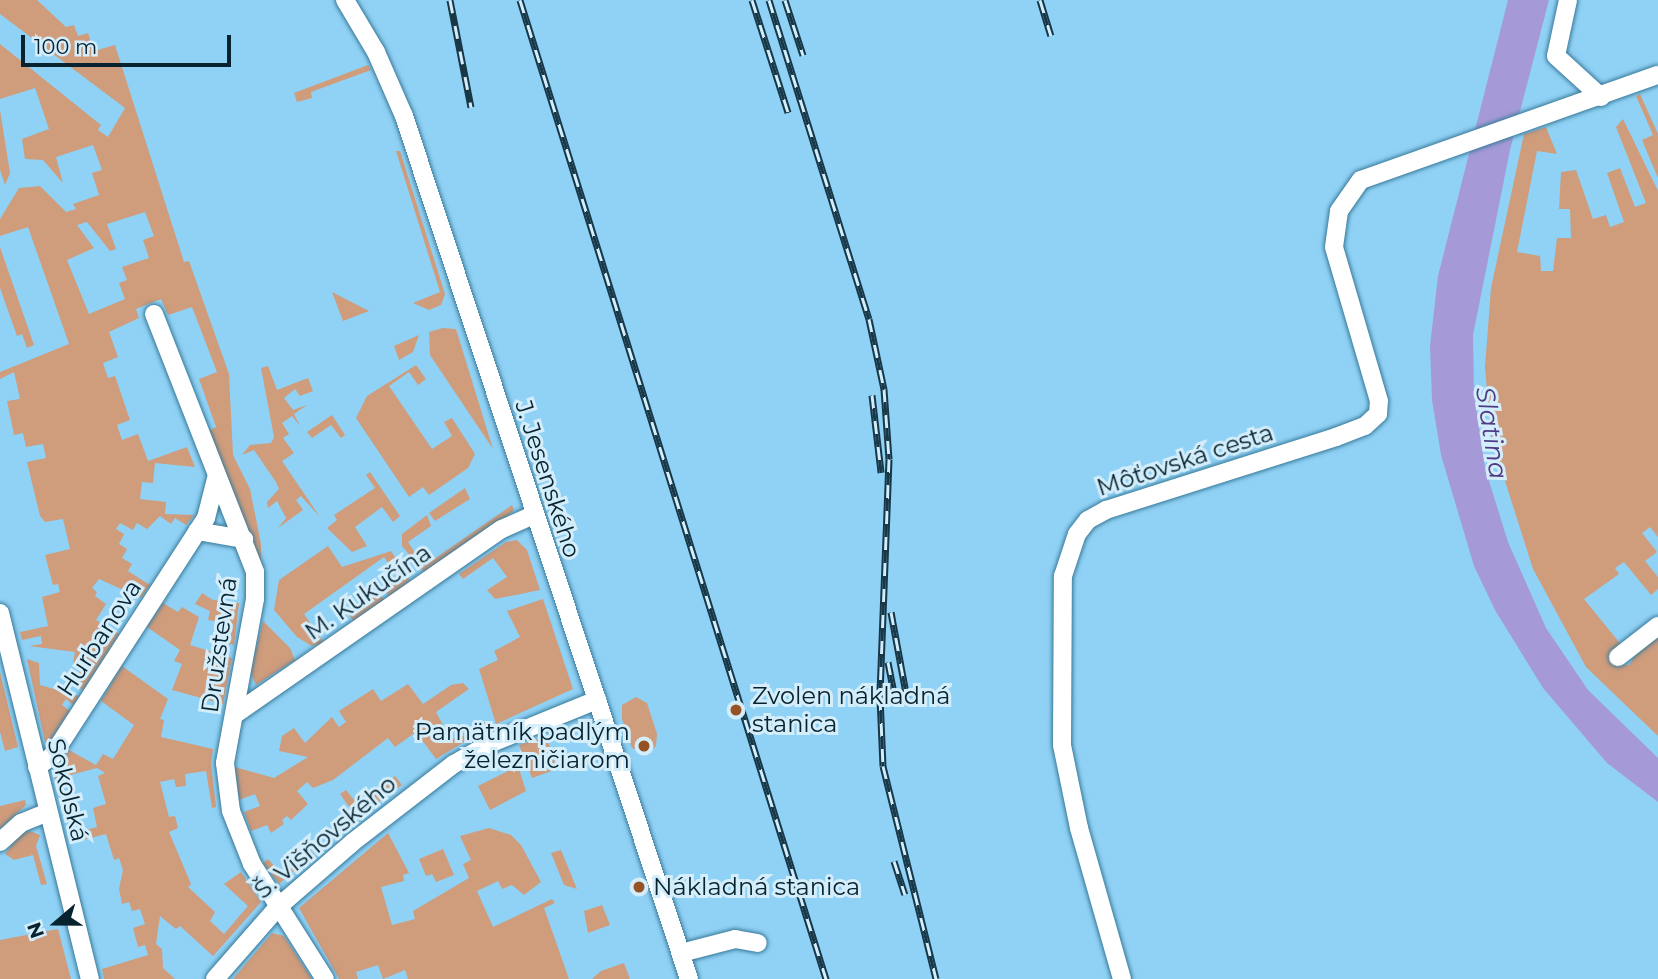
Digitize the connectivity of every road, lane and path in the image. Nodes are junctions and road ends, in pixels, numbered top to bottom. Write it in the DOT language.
graph roads {
  1 [pos="345,0"];
  2 [pos="1568,0"];
  3 [pos="1658,75"];
  4 [pos="1601,97"];
  5 [pos="154,314"];
  6 [pos="217,475"];
  7 [pos="534,515"];
  8 [pos="197,531"];
  9 [pos="244,539"];
  10 [pos="0,612"];
  11 [pos="1658,626"];
  12 [pos="1618,657"];
  13 [pos="597,700"];
  14 [pos="234,715"];
  15 [pos="37,767"];
  16 [pos="48,812"];
  17 [pos="0,842"];
  18 [pos="278,907"];
  19 [pos="758,943"];
  20 [pos="681,953"];
  21 [pos="90,979"];
  22 [pos="215,979"];
  23 [pos="325,979"];
  24 [pos="689,979"];
  25 [pos="1122,979"];
  1 -- 7 [label="street, J. Jesenského"];
  2 -- 4 [label="street"];
  3 -- 4 [label="street"];
  4 -- 25 [label="street, Môťovská cesta"];
  5 -- 6 [label="street, Družstevná"];
  6 -- 8 [label="street, Hurbanova"];
  6 -- 9 [label="street, Družstevná"];
  7 -- 13 [label="street, J. Jesenského"];
  7 -- 14 [label="street, M. Kukučína"];
  8 -- 9 [label="street"];
  8 -- 15 [label="street, Hurbanova"];
  9 -- 14 [label="street, Družstevná"];
  10 -- 15 [label="street, Sokolská"];
  11 -- 12 [label="street"];
  13 -- 18 [label="street, Š. Višňovského"];
  13 -- 20 [label="street, J. Jesenského"];
  14 -- 18 [label="street, Družstevná"];
  15 -- 16 [label="street, Sokolská"];
  16 -- 17 [label="street"];
  16 -- 21 [label="street, Sokolská"];
  18 -- 22 [label="street, Š. Višňovského"];
  18 -- 23 [label="street, Družstevná"];
  19 -- 20 [label="street"];
  20 -- 24 [label="street, J. Jesenského"];
}
